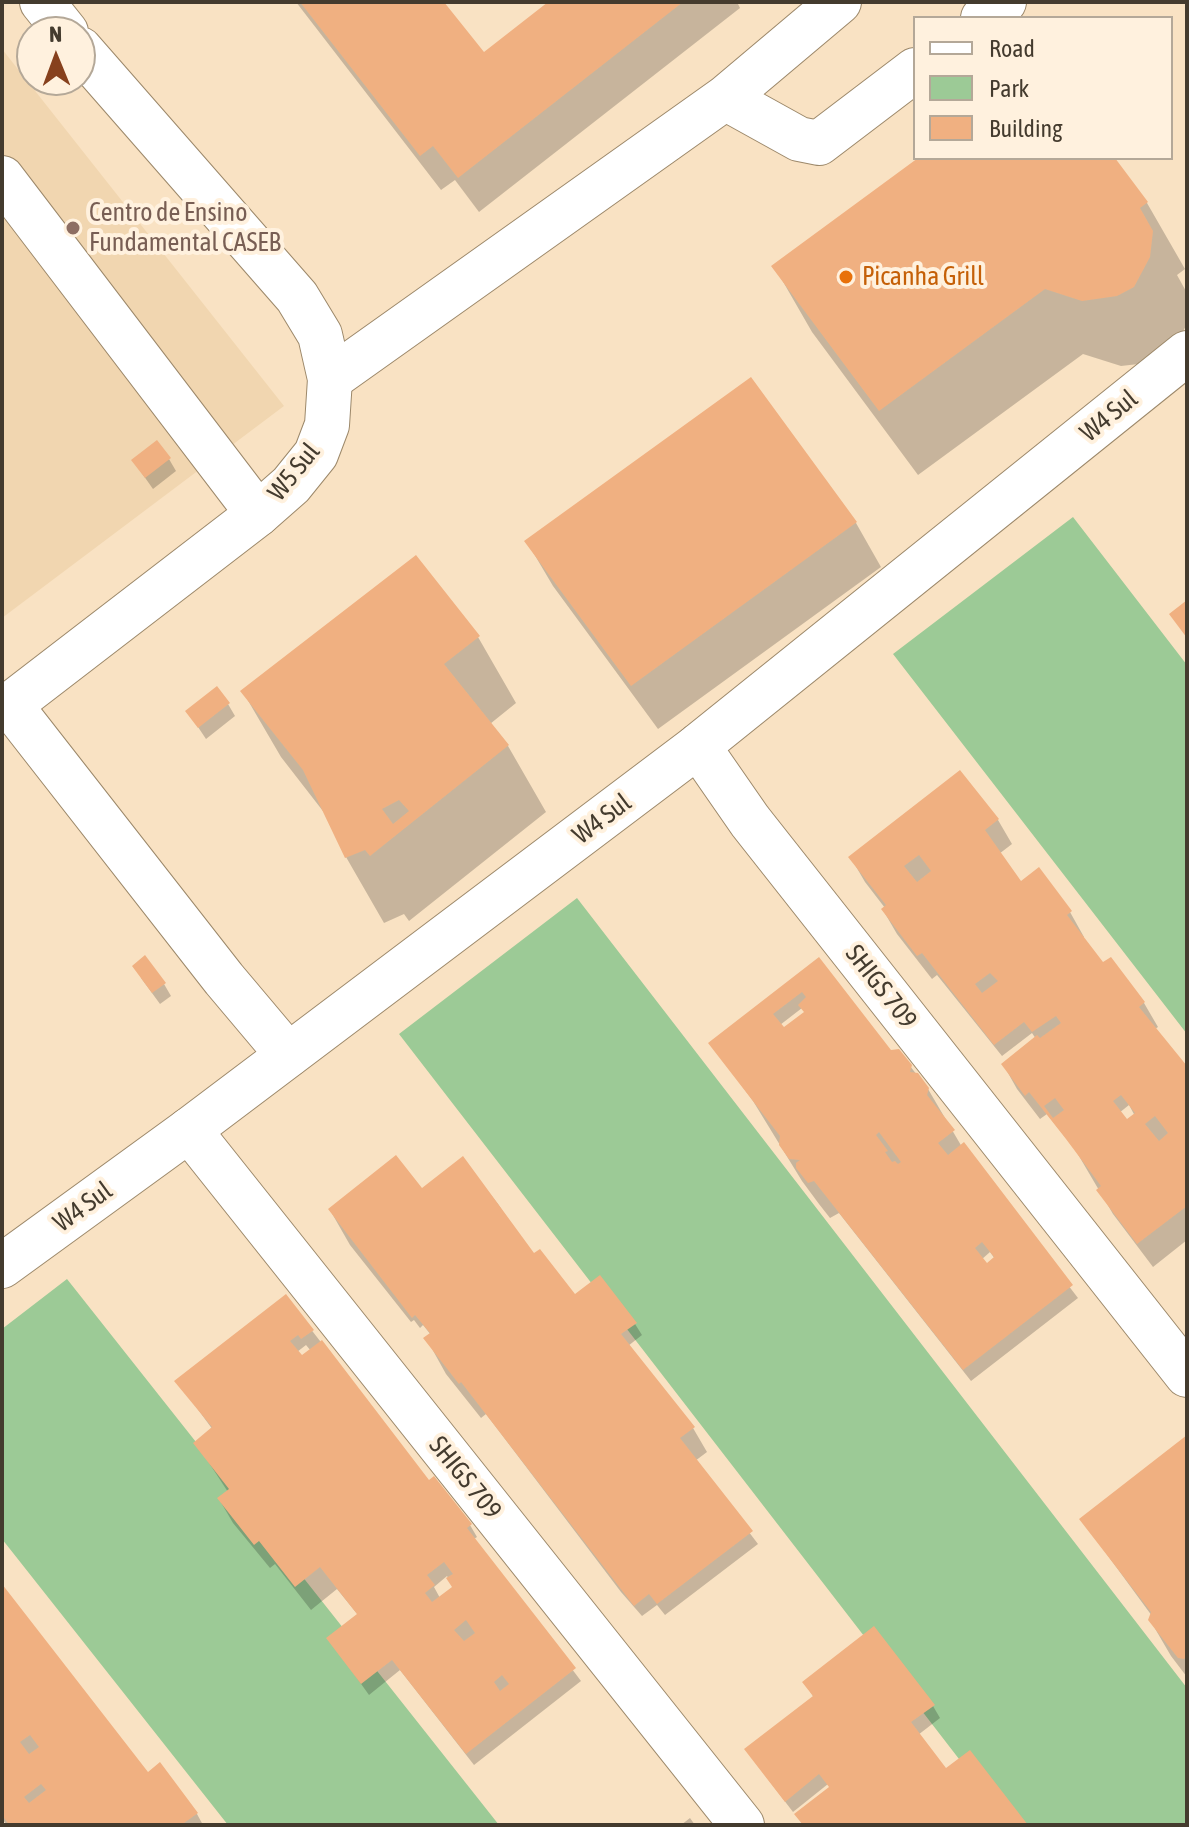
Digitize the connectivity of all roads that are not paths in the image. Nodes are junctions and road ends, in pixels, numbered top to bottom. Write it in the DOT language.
graph roads {
  1 [pos="1004,2"];
  2 [pos="814,9"];
  3 [pos="986,16"];
  4 [pos="96,67"];
  5 [pos="913,72"];
  6 [pos="725,98"];
  7 [pos="2,178"];
  8 [pos="1187,353"];
  9 [pos="330,379"];
  10 [pos="258,514"];
  11 [pos="6,708"];
  12 [pos="698,746"];
  13 [pos="288,1055"];
  14 [pos="189,1130"];
  15 [pos="2,1266"];
  16 [pos="1187,1375"];
  17 [pos="742,1825"];
  1 -- 3 [label="main road"];
  2 -- 6 [label="main road"];
  4 -- 9 [label="main road, W5 Sul"];
  5 -- 6 [label="main road"];
  6 -- 9 [label="main road"];
  7 -- 10 [label="main road"];
  8 -- 12 [label="main road, W4 Sul"];
  9 -- 10 [label="main road, W5 Sul"];
  10 -- 11 [label="main road, W5 Sul"];
  11 -- 13 [label="main road"];
  12 -- 13 [label="main road, W4 Sul"];
  12 -- 16 [label="main road, SHIGS 709"];
  13 -- 14 [label="main road, W4 Sul"];
  14 -- 15 [label="main road, W4 Sul"];
  14 -- 17 [label="main road, SHIGS 709"];
}
